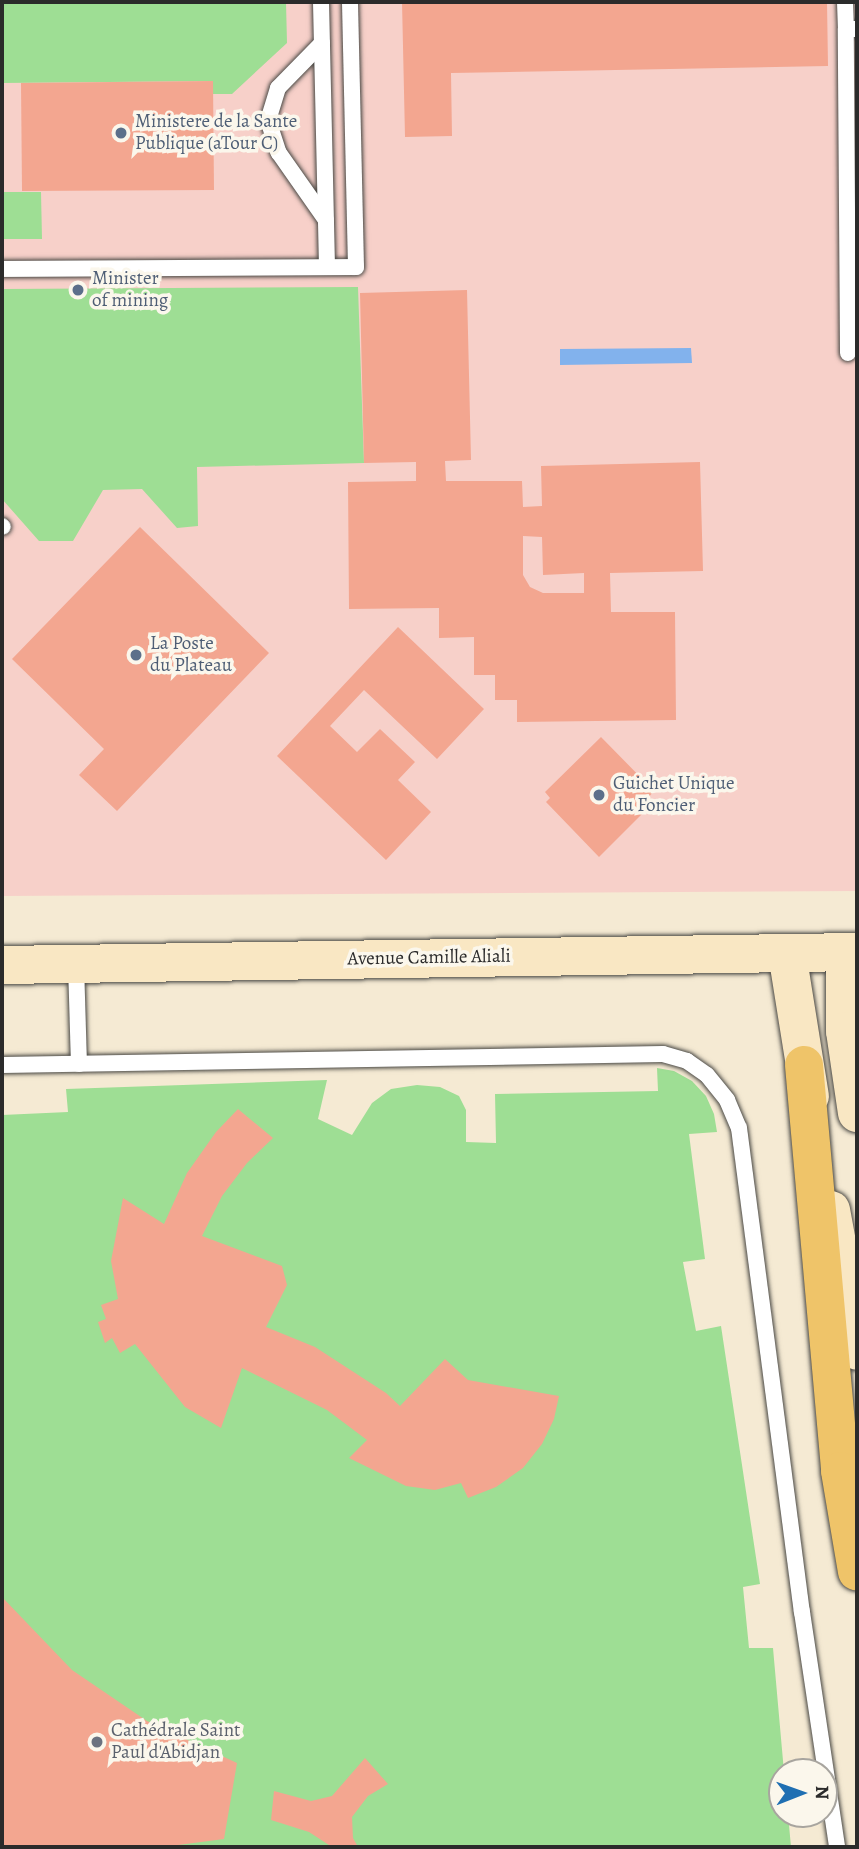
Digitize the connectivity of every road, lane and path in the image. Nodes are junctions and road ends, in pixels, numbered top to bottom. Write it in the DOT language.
graph roads {
  1 [pos="321,2"];
  2 [pos="350,2"];
  3 [pos="845,2"];
  4 [pos="851,29"];
  5 [pos="322,43"];
  6 [pos="326,220"];
  7 [pos="327,267"];
  8 [pos="2,270"];
  9 [pos="848,353"];
  10 [pos="851,952"];
  11 [pos="787,953"];
  12 [pos="76,964"];
  13 [pos="2,965"];
  14 [pos="79,1064"];
  15 [pos="2,1065"];
  16 [pos="804,1065"];
  17 [pos="857,1113"];
  18 [pos="857,1351"];
  19 [pos="857,1572"];
  20 [pos="837,1847"];
  1 -- 5 [label="lane"];
  2 -- 7 [label="lane"];
  3 -- 4 [label="lane"];
  4 -- 9 [label="lane"];
  5 -- 6 [label="lane"];
  5 -- 6 [label="lane"];
  6 -- 7 [label="lane"];
  7 -- 8 [label="lane"];
  10 -- 11 [label="main road, Avenue Camille Aliali"];
  10 -- 17 [label="main road"];
  11 -- 12 [label="main road, Avenue Camille Aliali"];
  11 -- 16 [label="main road"];
  12 -- 13 [label="main road, Avenue Camille Aliali"];
  12 -- 14 [label="lane"];
  14 -- 15 [label="lane"];
  14 -- 20 [label="lane"];
  16 -- 18 [label="main road"];
  16 -- 19 [label="highway"];
}
